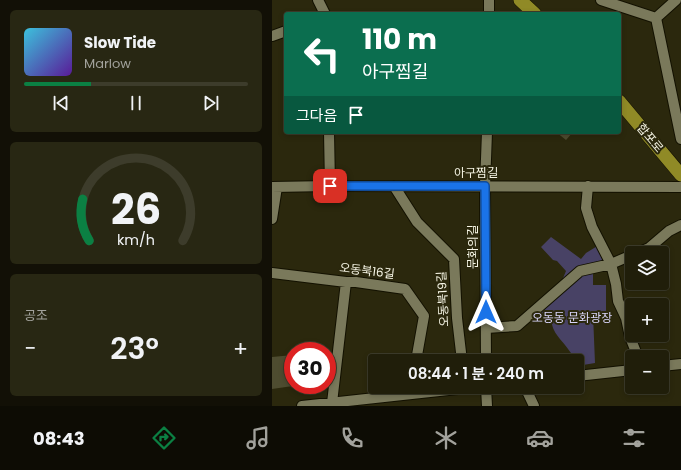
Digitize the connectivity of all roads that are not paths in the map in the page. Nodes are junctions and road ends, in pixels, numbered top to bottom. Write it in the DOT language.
graph roads {
  1 [pos="318,0"];
  2 [pos="489,0"];
  3 [pos="520,0"];
  4 [pos="601,0"];
  5 [pos="676,0"];
  6 [pos="324,12"];
  7 [pos="489,12"];
  8 [pos="533,12"];
  9 [pos="656,18"];
  10 [pos="284,31"];
  11 [pos="272,36"];
  12 [pos="621,103"];
  13 [pos="329,134"];
  14 [pos="486,134"];
  15 [pos="681,139"];
  16 [pos="681,175"];
  17 [pos="330,186"];
  18 [pos="394,186"];
  19 [pos="485,186"];
  20 [pos="588,186"];
  21 [pos="275,187"];
  22 [pos="681,187"];
  23 [pos="272,219"];
  24 [pos="681,225"];
  25 [pos="651,246"];
  26 [pos="625,258"];
  27 [pos="611,264"];
  28 [pos="272,273"];
  29 [pos="346,282"];
  30 [pos="486,328"];
  31 [pos="635,350"];
  32 [pos="417,354"];
  33 [pos="461,354"];
  34 [pos="486,354"];
  35 [pos="681,364"];
  36 [pos="669,365"];
  37 [pos="625,371"];
  38 [pos="584,375"];
  39 [pos="398,394"];
  40 [pos="486,394"];
  41 [pos="528,394"];
  42 [pos="372,402"];
  43 [pos="332,403"];
  44 [pos="302,406"];
  45 [pos="307,406"];
  46 [pos="487,406"];
  47 [pos="534,406"];
  1 -- 6 [label="street"];
  2 -- 7 [label="street"];
  3 -- 8 [label="main road"];
  4 -- 9 [label="street"];
  5 -- 9 [label="street"];
  9 -- 15 [label="street"];
  10 -- 11 [label="street"];
  12 -- 16 [label="main road, 합포로"];
  13 -- 17 [label="street"];
  14 -- 19 [label="street, 문화의길"];
  17 -- 18 [label="street, 아구찜길"];
  17 -- 21 [label="street, 아구찜길"];
  18 -- 19 [label="street, 아구찜길"];
  18 -- 33 [label="street, 오동북19길"];
  19 -- 20 [label="street, 아구찜길"];
  19 -- 30 [label="street, 문화의길"];
  20 -- 22 [label="street, 아구찜길"];
  20 -- 27 [label="street"];
  21 -- 23 [label="street"];
  24 -- 25 [label="street"];
  26 -- 27 [label="street"];
  27 -- 30 [label="street"];
  27 -- 31 [label="street"];
  28 -- 29 [label="street, 오동북16길"];
  29 -- 32 [label="street, 오동북16길"];
  29 -- 43 [label="street"];
  30 -- 34 [label="street, 문화의길"];
  35 -- 36 [label="street"];
  37 -- 38 [label="street"];
  39 -- 42 [label="street"];
  40 -- 46 [label="street"];
  41 -- 47 [label="street"];
  42 -- 43 [label="street"];
  43 -- 45 [label="street"];
  44 -- 45 [label="street"];
}
